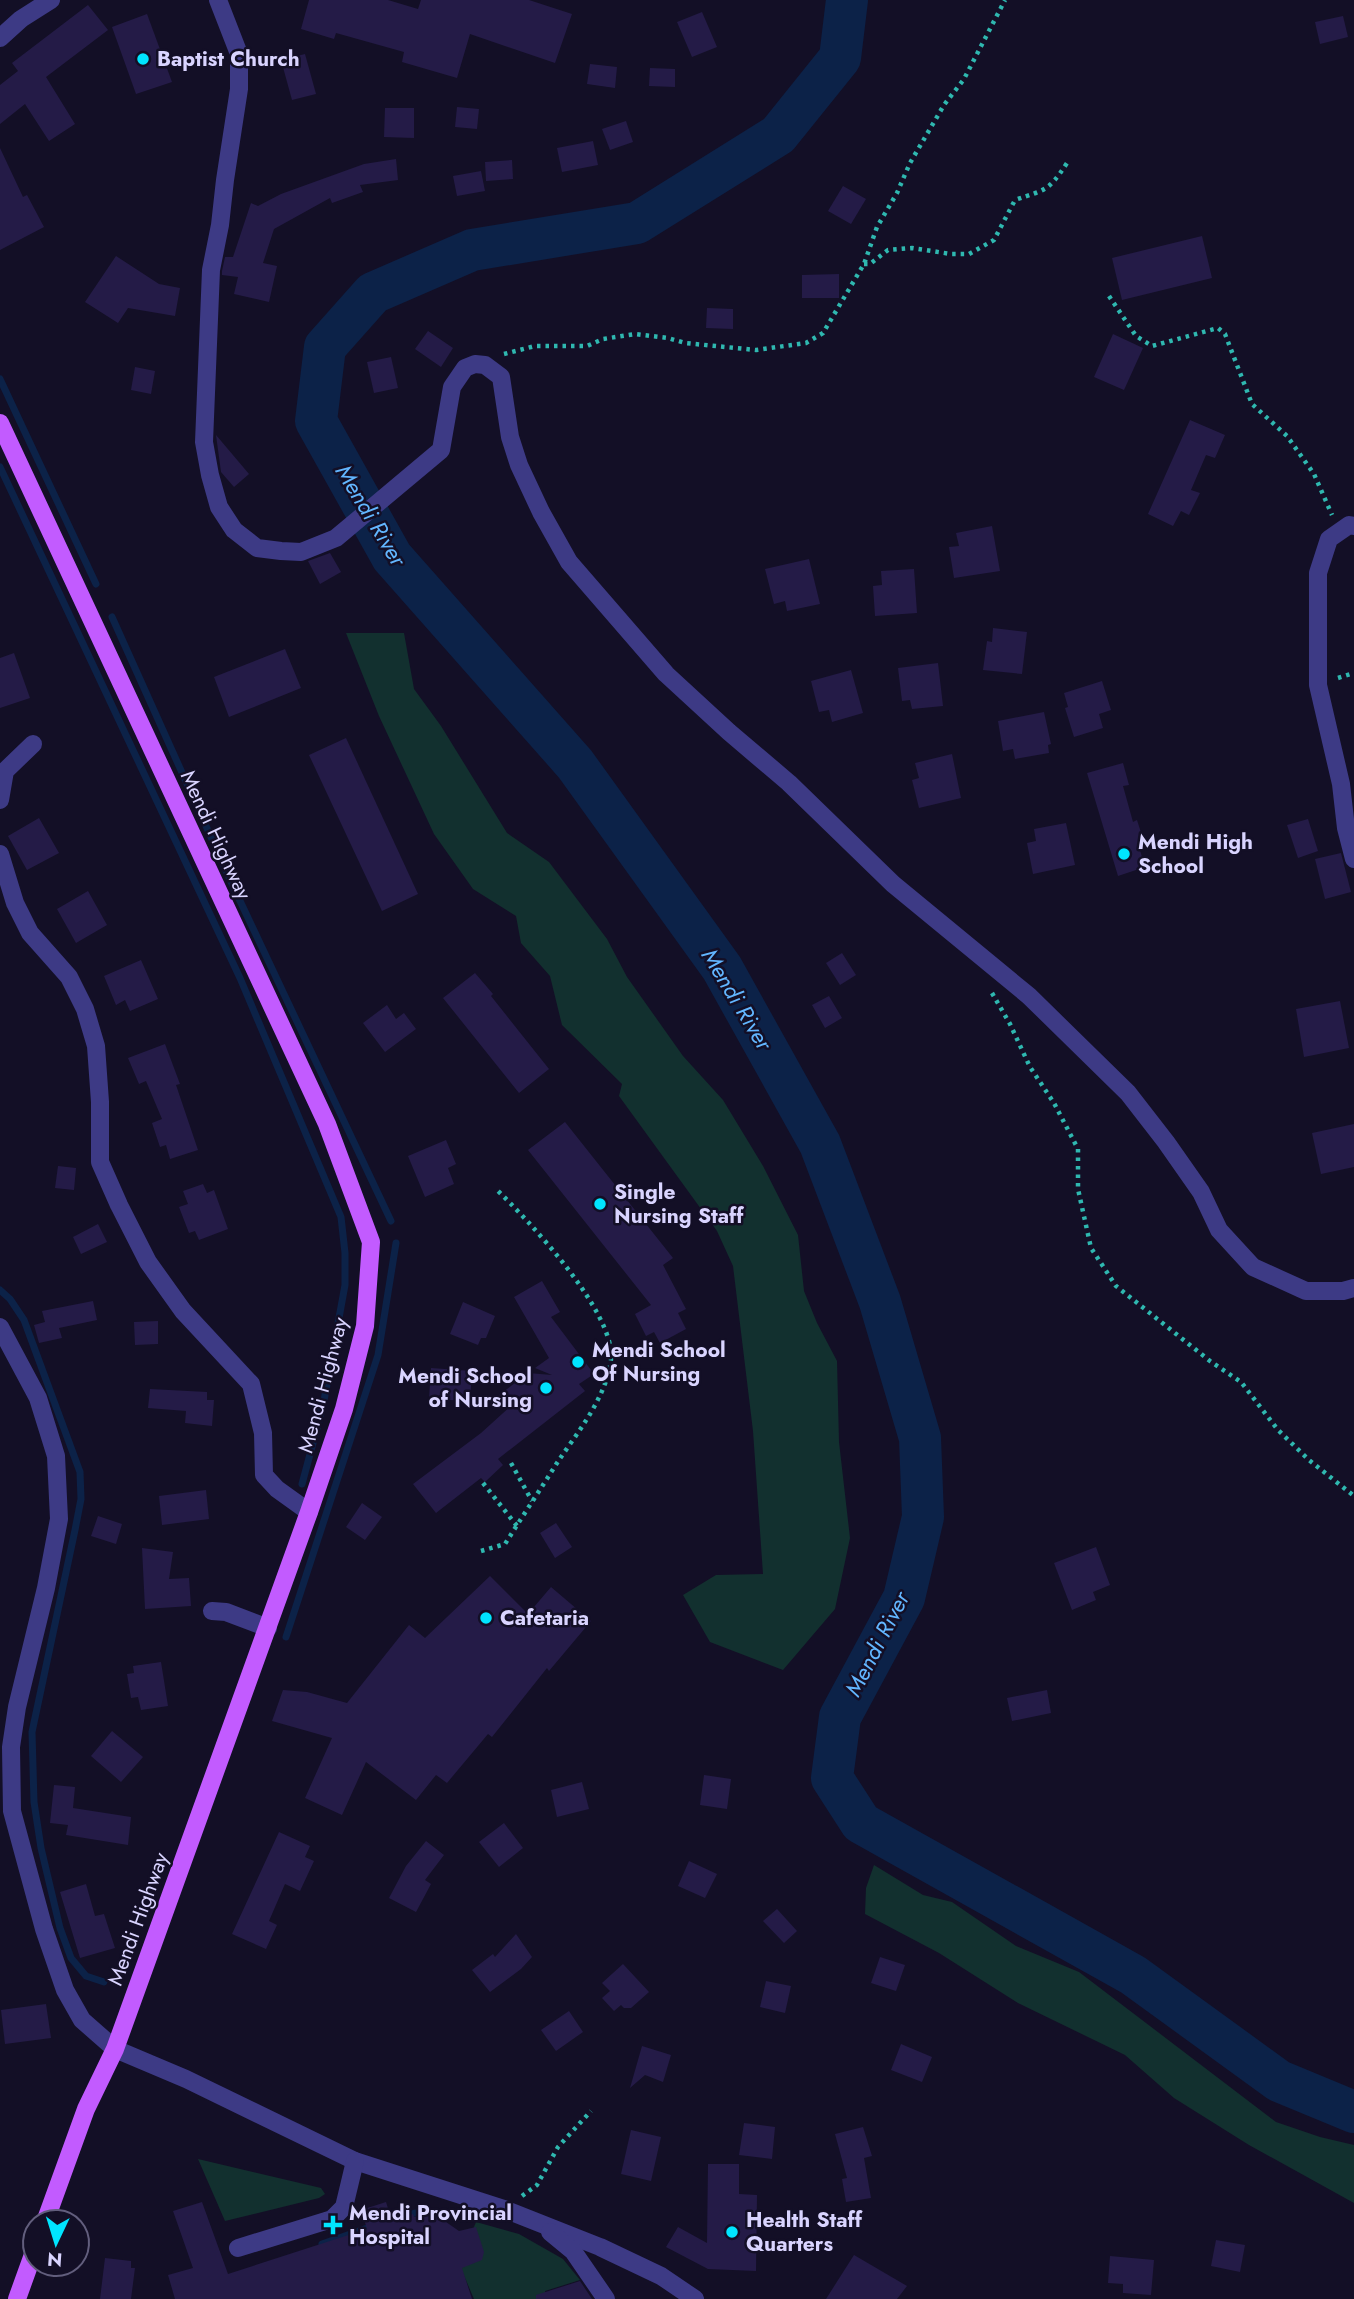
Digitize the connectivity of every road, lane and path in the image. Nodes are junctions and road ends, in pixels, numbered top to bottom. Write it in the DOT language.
graph roads {
  1 [pos="51,0"];
  2 [pos="219,0"];
  3 [pos="1005,0"];
  4 [pos="0,38"];
  5 [pos="1067,163"];
  6 [pos="864,264"];
  7 [pos="1109,296"];
  8 [pos="485,365"];
  9 [pos="0,424"];
  10 [pos="1346,529"];
  11 [pos="33,744"];
  12 [pos="0,800"];
  13 [pos="0,854"];
  14 [pos="1354,859"];
  15 [pos="989,987"];
  16 [pos="496,1189"];
  17 [pos="1354,1288"];
  18 [pos="0,1327"];
  19 [pos="512,1463"];
  20 [pos="483,1483"];
  21 [pos="1354,1496"];
  22 [pos="532,1502"];
  23 [pos="309,1511"];
  24 [pos="517,1526"];
  25 [pos="481,1551"];
  26 [pos="212,1611"];
  27 [pos="268,1628"];
  28 [pos="115,2049"];
  29 [pos="591,2111"];
  30 [pos="355,2161"];
  31 [pos="50,2208"];
  32 [pos="504,2209"];
  33 [pos="536,2221"];
  34 [pos="238,2248"];
  35 [pos="25,2278"];
  36 [pos="17,2299"];
  37 [pos="606,2299"];
  38 [pos="695,2299"];
  1 -- 4 [label="street"];
  2 -- 8 [label="street"];
  3 -- 6 [label="path"];
  5 -- 6 [label="path"];
  6 -- 8 [label="path"];
  7 -- 10 [label="path"];
  8 -- 17 [label="street"];
  9 -- 23 [label="main road, Mendi Highway"];
  10 -- 14 [label="street"];
  11 -- 12 [label="street"];
  13 -- 23 [label="street"];
  15 -- 21 [label="path"];
  16 -- 22 [label="path"];
  18 -- 28 [label="street"];
  19 -- 22 [label="path"];
  20 -- 24 [label="path"];
  22 -- 24 [label="path"];
  23 -- 27 [label="main road, Mendi Highway"];
  24 -- 25 [label="path"];
  26 -- 27 [label="street"];
  27 -- 28 [label="main road, Mendi Highway"];
  28 -- 30 [label="street"];
  28 -- 31 [label="main road, Mendi Highway"];
  29 -- 32 [label="path"];
  30 -- 32 [label="street"];
  30 -- 34 [label="street"];
  32 -- 33 [label="street"];
  33 -- 37 [label="street"];
  33 -- 38 [label="street"];
  35 -- 36 [label="main road"];
}
